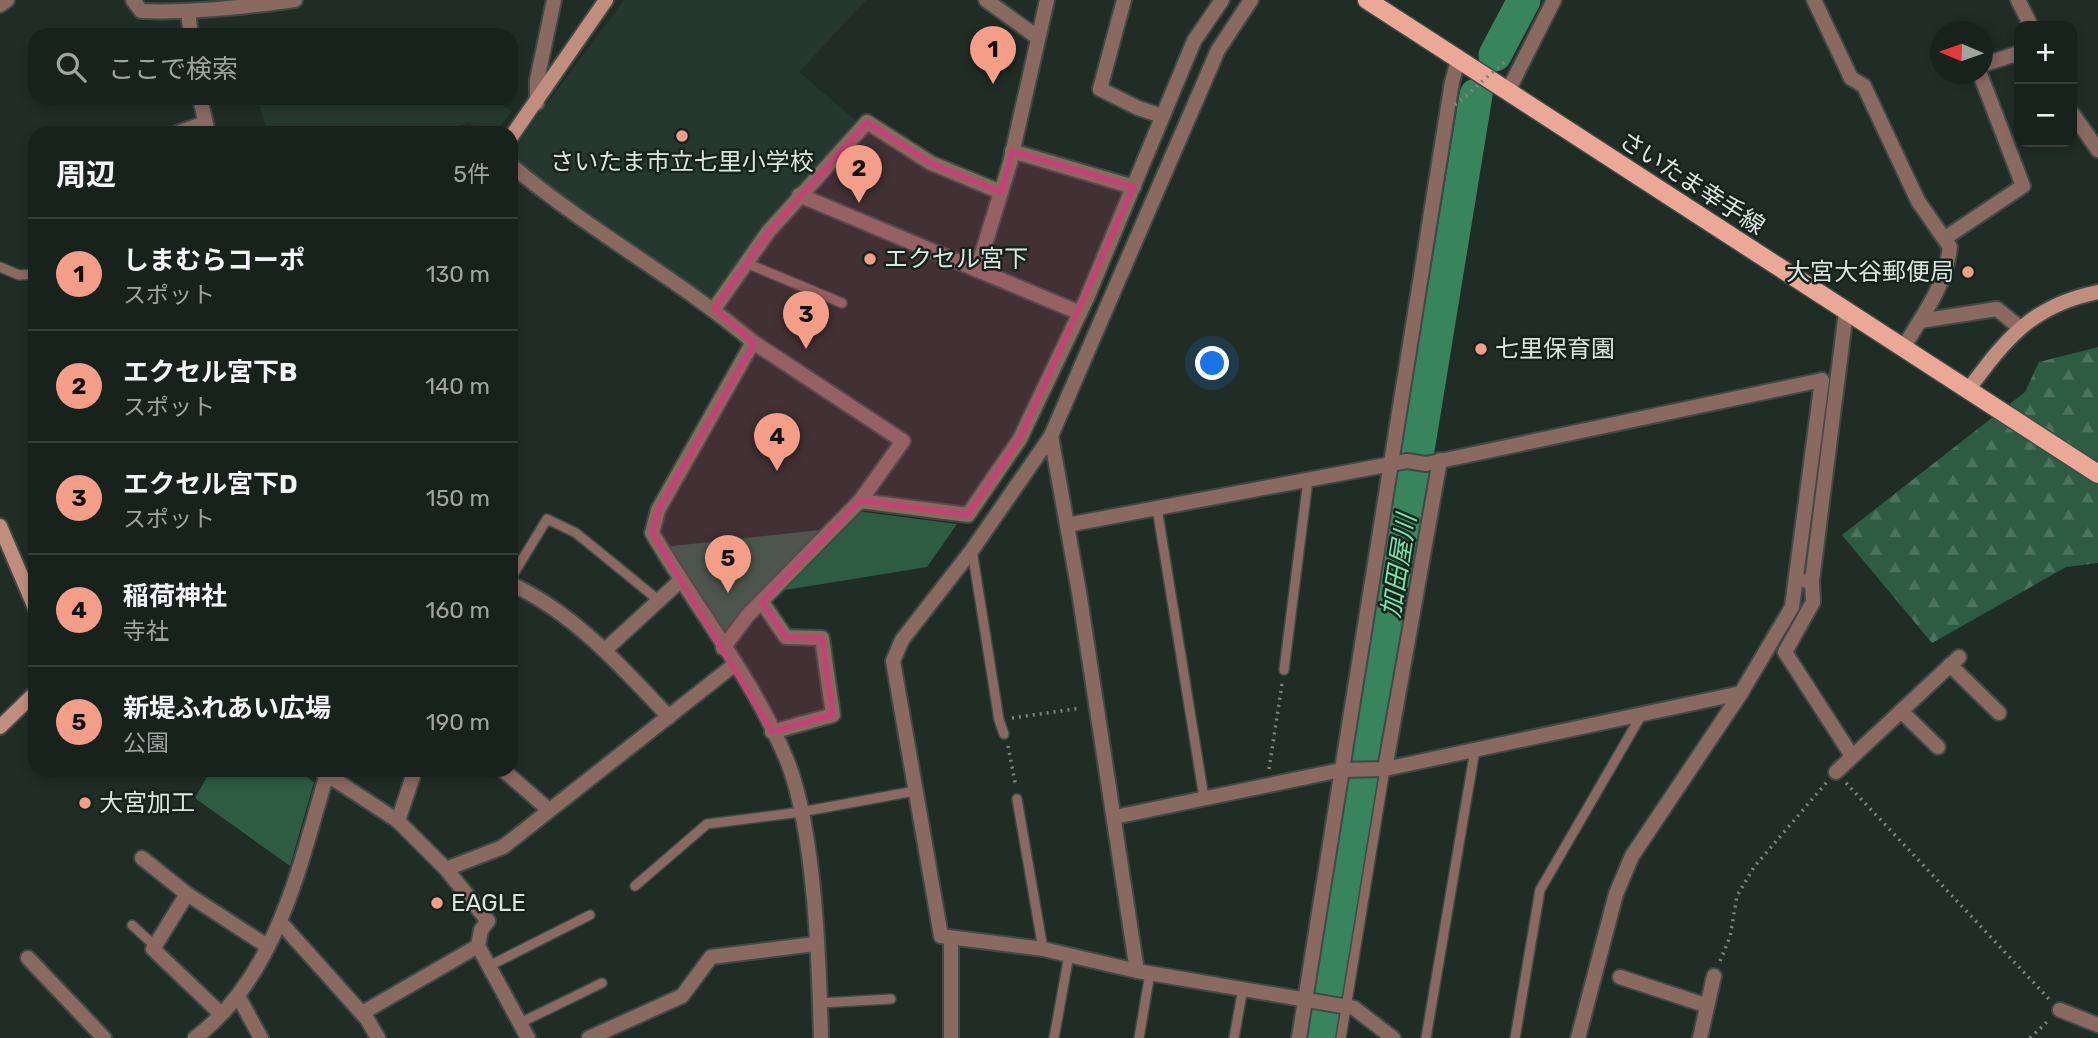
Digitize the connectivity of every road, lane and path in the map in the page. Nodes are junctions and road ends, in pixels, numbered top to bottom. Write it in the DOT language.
graph roads {
  1 [pos="7,0"];
  2 [pos="133,0"];
  3 [pos="295,0"];
  4 [pos="554,0"];
  5 [pos="606,0"];
  6 [pos="986,0"];
  7 [pos="1046,0"];
  8 [pos="1124,0"];
  9 [pos="1222,0"];
  10 [pos="1251,0"];
  11 [pos="1367,0"];
  12 [pos="1554,0"];
  13 [pos="1815,0"];
  14 [pos="2018,0"];
  15 [pos="0,5"];
  16 [pos="219,5"];
  17 [pos="188,12"];
  18 [pos="2028,21"];
  19 [pos="190,28"];
  20 [pos="1037,37"];
  21 [pos="2014,55"];
  22 [pos="1508,59"];
  23 [pos="1458,60"];
  24 [pos="1993,62"];
  25 [pos="1984,84"];
  26 [pos="1508,91"];
  27 [pos="537,103"];
  28 [pos="201,105"];
  29 [pos="1455,105"];
  30 [pos="1162,116"];
  31 [pos="2077,120"];
  32 [pos="206,126"];
  33 [pos="518,128"];
  34 [pos="2098,150"];
  35 [pos="1012,151"];
  36 [pos="518,171"];
  37 [pos="1134,187"];
  38 [pos="1001,192"];
  39 [pos="799,195"];
  40 [pos="1945,238"];
  41 [pos="746,263"];
  42 [pos="0,267"];
  43 [pos="977,270"];
  44 [pos="28,274"];
  45 [pos="2098,292"];
  46 [pos="842,303"];
  47 [pos="714,309"];
  48 [pos="1846,312"];
  49 [pos="1080,313"];
  50 [pos="1920,321"];
  51 [pos="2020,327"];
  52 [pos="753,342"];
  53 [pos="1903,348"];
  54 [pos="1968,390"];
  55 [pos="1051,436"];
  56 [pos="1400,462"];
  57 [pos="1433,462"];
  58 [pos="2098,474"];
  59 [pos="1308,480"];
  60 [pos="860,501"];
  61 [pos="1157,508"];
  62 [pos="1067,525"];
  63 [pos="1,529"];
  64 [pos="972,550"];
  65 [pos="518,567"];
  66 [pos="681,580"];
  67 [pos="1812,581"];
  68 [pos="1796,582"];
  69 [pos="518,587"];
  70 [pos="28,592"];
  71 [pos="657,599"];
  72 [pos="762,602"];
  73 [pos="723,648"];
  74 [pos="605,650"];
  75 [pos="734,665"];
  76 [pos="1284,670"];
  77 [pos="1741,693"];
  78 [pos="28,700"];
  79 [pos="1097,705"];
  80 [pos="1901,711"];
  81 [pos="1999,713"];
  82 [pos="1642,714"];
  83 [pos="669,717"];
  84 [pos="999,720"];
  85 [pos="0,727"];
  86 [pos="772,732"];
  87 [pos="1004,734"];
  88 [pos="1938,747"];
  89 [pos="1475,750"];
  90 [pos="1852,757"];
  91 [pos="1385,769"];
  92 [pos="1341,770"];
  93 [pos="1836,772"];
  94 [pos="323,777"];
  95 [pos="334,777"];
  96 [pos="413,777"];
  97 [pos="511,777"];
  98 [pos="1267,785"];
  99 [pos="915,791"];
  100 [pos="1205,798"];
  101 [pos="1017,799"];
  102 [pos="549,810"];
  103 [pos="801,813"];
  104 [pos="1115,817"];
  105 [pos="398,821"];
  106 [pos="142,858"];
  107 [pos="446,869"];
  108 [pos="635,886"];
  109 [pos="187,894"];
  110 [pos="590,915"];
  111 [pos="281,923"];
  112 [pos="132,925"];
  113 [pos="951,938"];
  114 [pos="815,944"];
  115 [pos="155,946"];
  116 [pos="267,946"];
  117 [pos="478,946"];
  118 [pos="1043,949"];
  119 [pos="1069,955"];
  120 [pos="28,958"];
  121 [pos="489,966"];
  122 [pos="1143,972"];
  123 [pos="1714,976"];
  124 [pos="1620,977"];
  125 [pos="602,983"];
  126 [pos="1243,988"];
  127 [pos="238,996"];
  128 [pos="891,999"];
  129 [pos="1312,1000"];
  130 [pos="820,1003"];
  131 [pos="1340,1005"];
  132 [pos="1705,1005"];
  133 [pos="2060,1010"];
  134 [pos="220,1013"];
  135 [pos="362,1013"];
  136 [pos="520,1023"];
  137 [pos="2098,1025"];
  138 [pos="104,1038"];
  139 [pos="195,1038"];
  140 [pos="261,1038"];
  141 [pos="378,1038"];
  142 [pos="528,1038"];
  143 [pos="589,1038"];
  144 [pos="821,1038"];
  145 [pos="951,1038"];
  146 [pos="1054,1038"];
  147 [pos="1139,1038"];
  148 [pos="1234,1038"];
  149 [pos="1299,1038"];
  150 [pos="1340,1038"];
  151 [pos="1393,1038"];
  152 [pos="1426,1038"];
  153 [pos="1515,1038"];
  154 [pos="1578,1038"];
  155 [pos="1700,1038"];
  156 [pos="2030,1038"];
  1 -- 15 [label="street"];
  2 -- 17 [label="street"];
  3 -- 16 [label="street"];
  4 -- 27 [label="street"];
  5 -- 27 [label="street"];
  6 -- 20 [label="street"];
  7 -- 20 [label="street"];
  8 -- 30 [label="street"];
  9 -- 30 [label="street"];
  10 -- 55 [label="street"];
  11 -- 23 [label="main road, さいたま幸手線"];
  12 -- 26 [label="street"];
  13 -- 40 [label="street"];
  14 -- 18 [label="street"];
  16 -- 17 [label="street"];
  17 -- 19 [label="street"];
  20 -- 35 [label="street"];
  21 -- 24 [label="street"];
  22 -- 29 [label="path, bridge"];
  23 -- 26 [label="main road, さいたま幸手線"];
  23 -- 56 [label="street"];
  25 -- 40 [label="street"];
  26 -- 48 [label="main road, さいたま幸手線"];
  27 -- 33 [label="street"];
  28 -- 32 [label="street"];
  30 -- 37 [label="street"];
  31 -- 34 [label="street"];
  35 -- 37 [label="street"];
  35 -- 38 [label="street"];
  36 -- 47 [label="street"];
  37 -- 49 [label="street"];
  38 -- 39 [label="street"];
  38 -- 43 [label="street"];
  39 -- 41 [label="street"];
  39 -- 43 [label="street"];
  40 -- 50 [label="street"];
  41 -- 46 [label="lane"];
  41 -- 47 [label="street"];
  42 -- 44 [label="lane"];
  43 -- 49 [label="street"];
  45 -- 51 [label="street"];
  47 -- 52 [label="street"];
  48 -- 53 [label="main road, さいたま幸手線"];
  48 -- 67 [label="street"];
  49 -- 60 [label="street"];
  50 -- 51 [label="street"];
  50 -- 53 [label="street"];
  51 -- 54 [label="street"];
  52 -- 60 [label="street"];
  52 -- 66 [label="street"];
  53 -- 54 [label="main road, さいたま幸手線"];
  54 -- 58 [label="main road, さいたま幸手線"];
  55 -- 62 [label="street"];
  55 -- 64 [label="street"];
  56 -- 57 [label="street"];
  56 -- 59 [label="street"];
  56 -- 92 [label="street"];
  57 -- 68 [label="street"];
  57 -- 91 [label="street"];
  59 -- 61 [label="street"];
  59 -- 76 [label="lane"];
  60 -- 72 [label="street"];
  61 -- 62 [label="street"];
  61 -- 100 [label="lane"];
  62 -- 79 [label="street"];
  63 -- 70 [label="street"];
  64 -- 84 [label="lane"];
  64 -- 99 [label="street"];
  65 -- 71 [label="lane"];
  66 -- 71 [label="street"];
  66 -- 73 [label="street"];
  67 -- 68 [label="street"];
  67 -- 90 [label="street"];
  68 -- 77 [label="street"];
  69 -- 74 [label="street"];
  71 -- 74 [label="street"];
  72 -- 73 [label="street"];
  72 -- 86 [label="street"];
  73 -- 75 [label="street"];
  74 -- 83 [label="street"];
  75 -- 83 [label="street"];
  75 -- 86 [label="street"];
  76 -- 98 [label="path"];
  77 -- 82 [label="street"];
  77 -- 154 [label="street"];
  78 -- 85 [label="street"];
  79 -- 84 [label="path"];
  79 -- 104 [label="street"];
  80 -- 81 [label="street"];
  80 -- 88 [label="street"];
  80 -- 90 [label="street"];
  82 -- 89 [label="street"];
  82 -- 153 [label="lane"];
  83 -- 102 [label="street"];
  84 -- 87 [label="lane"];
  86 -- 103 [label="street"];
  87 -- 101 [label="path"];
  89 -- 91 [label="street"];
  89 -- 152 [label="lane"];
  90 -- 93 [label="street"];
  91 -- 92 [label="street"];
  91 -- 131 [label="lane"];
  92 -- 98 [label="street"];
  92 -- 129 [label="street"];
  93 -- 123 [label="path"];
  93 -- 133 [label="path"];
  94 -- 111 [label="street"];
  95 -- 105 [label="street"];
  96 -- 105 [label="street"];
  97 -- 102 [label="street"];
  98 -- 100 [label="street"];
  99 -- 103 [label="lane"];
  99 -- 113 [label="street"];
  100 -- 104 [label="street"];
  101 -- 118 [label="lane"];
  102 -- 107 [label="street"];
  103 -- 108 [label="lane"];
  103 -- 114 [label="street"];
  104 -- 122 [label="street"];
  105 -- 107 [label="street"];
  106 -- 109 [label="street"];
  107 -- 117 [label="street"];
  109 -- 115 [label="street"];
  109 -- 116 [label="street"];
  110 -- 121 [label="lane"];
  111 -- 116 [label="street"];
  111 -- 135 [label="street"];
  112 -- 115 [label="lane"];
  113 -- 118 [label="street"];
  113 -- 145 [label="street"];
  114 -- 130 [label="street"];
  114 -- 143 [label="street"];
  115 -- 134 [label="street"];
  116 -- 127 [label="street"];
  117 -- 121 [label="street"];
  117 -- 135 [label="street"];
  118 -- 119 [label="street"];
  119 -- 122 [label="street"];
  119 -- 146 [label="lane"];
  120 -- 138 [label="street"];
  121 -- 136 [label="street"];
  122 -- 126 [label="street"];
  122 -- 147 [label="lane"];
  123 -- 132 [label="street"];
  124 -- 132 [label="street"];
  125 -- 136 [label="lane"];
  126 -- 129 [label="street"];
  126 -- 148 [label="lane"];
  127 -- 134 [label="street"];
  127 -- 140 [label="street"];
  128 -- 130 [label="lane"];
  129 -- 131 [label="street"];
  129 -- 149 [label="street"];
  130 -- 144 [label="street"];
  131 -- 150 [label="lane"];
  131 -- 151 [label="street"];
  132 -- 155 [label="street"];
  133 -- 137 [label="street"];
  133 -- 156 [label="path"];
  134 -- 139 [label="street"];
  135 -- 141 [label="street"];
  136 -- 142 [label="street"];
}
